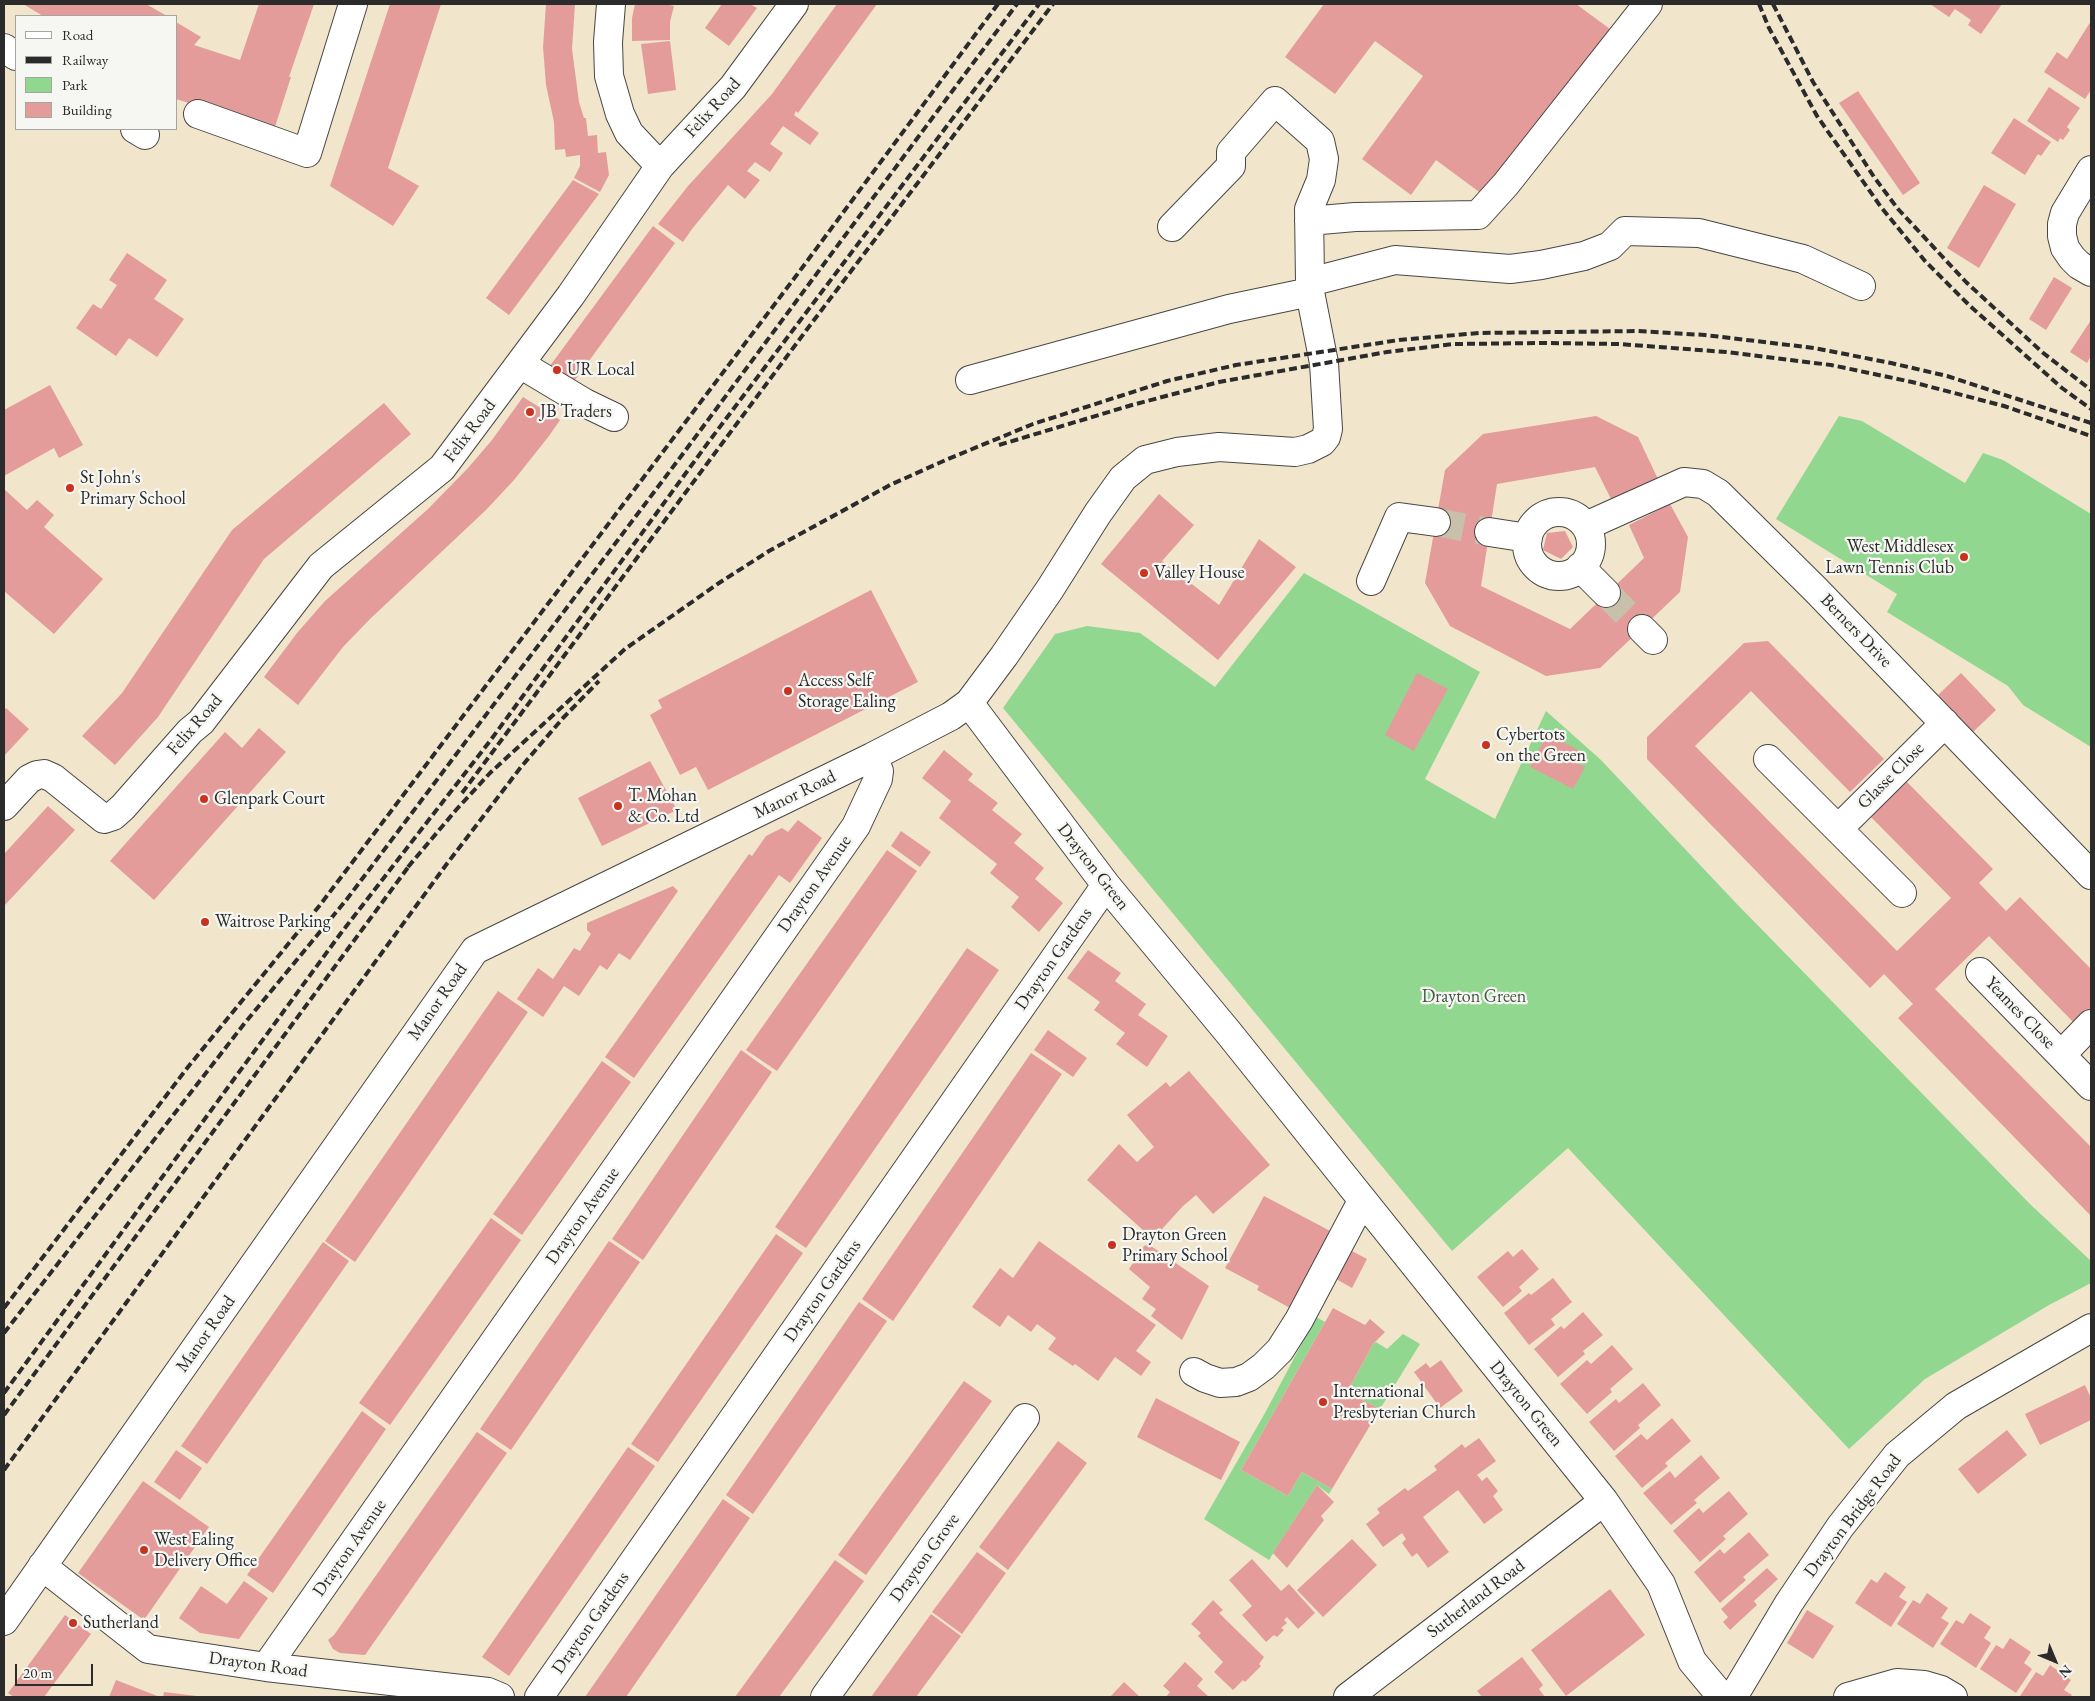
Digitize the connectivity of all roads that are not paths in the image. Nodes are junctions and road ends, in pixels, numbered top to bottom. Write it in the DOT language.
graph roads {
  1 [pos="353,4"];
  2 [pos="611,4"];
  3 [pos="794,4"];
  4 [pos="1648,4"];
  5 [pos="4,48"];
  6 [pos="15,55"];
  7 [pos="198,114"];
  8 [pos="660,166"];
  9 [pos="2091,170"];
  10 [pos="1309,221"];
  11 [pos="1172,227"];
  12 [pos="2091,272"];
  13 [pos="1861,286"];
  14 [pos="1310,287"];
  15 [pos="520,364"];
  16 [pos="970,380"];
  17 [pos="614,417"];
  18 [pos="1436,522"];
  19 [pos="1586,526"];
  20 [pos="1489,532"];
  21 [pos="1528,538"];
  22 [pos="1580,567"];
  23 [pos="1371,581"];
  24 [pos="1606,593"];
  25 [pos="969,703"];
  26 [pos="1945,723"];
  27 [pos="872,757"];
  28 [pos="1768,759"];
  29 [pos="4,806"];
  30 [pos="1838,829"];
  31 [pos="2091,875"];
  32 [pos="1106,885"];
  33 [pos="1902,894"];
  34 [pos="1980,972"];
  35 [pos="2091,1024"];
  36 [pos="2060,1055"];
  37 [pos="2091,1086"];
  38 [pos="1362,1201"];
  39 [pos="2091,1328"];
  40 [pos="1194,1372"];
  41 [pos="1025,1418"];
  42 [pos="1604,1501"];
  43 [pos="42,1566"];
  44 [pos="4,1621"];
  45 [pos="266,1667"];
  46 [pos="500,1697"];
  47 [pos="540,1697"];
  48 [pos="825,1697"];
  49 [pos="1348,1697"];
  50 [pos="1722,1697"];
  51 [pos="1733,1697"];
  52 [pos="1848,1697"];
  53 [pos="1953,1697"];
  1 -- 7 [label="street"];
  2 -- 8 [label="street"];
  3 -- 8 [label="street, Felix Road"];
  4 -- 10 [label="street"];
  5 -- 6 [label="street"];
  8 -- 15 [label="street, Felix Road"];
  9 -- 12 [label="street"];
  10 -- 11 [label="street, Manor Road"];
  10 -- 14 [label="street, Manor Road"];
  13 -- 14 [label="street"];
  14 -- 16 [label="street"];
  14 -- 25 [label="street, Manor Road"];
  15 -- 17 [label="street"];
  15 -- 29 [label="street, Felix Road"];
  18 -- 23 [label="street"];
  19 -- 21 [label="street"];
  19 -- 22 [label="street"];
  19 -- 26 [label="street, Berners Drive"];
  20 -- 21 [label="street"];
  21 -- 22 [label="street"];
  22 -- 24 [label="street"];
  25 -- 27 [label="street, Manor Road"];
  25 -- 32 [label="street, Drayton Green"];
  26 -- 30 [label="street, Glasse Close"];
  26 -- 31 [label="street, Berners Drive"];
  27 -- 43 [label="street, Manor Road"];
  27 -- 45 [label="street, Drayton Avenue"];
  28 -- 30 [label="street"];
  30 -- 33 [label="street"];
  32 -- 38 [label="street, Drayton Green"];
  32 -- 47 [label="street, Drayton Gardens"];
  34 -- 36 [label="street, Yeames Close"];
  35 -- 36 [label="street, Yeames Close"];
  36 -- 37 [label="street, Yeames Close"];
  38 -- 40 [label="street"];
  38 -- 42 [label="street, Drayton Green"];
  39 -- 51 [label="street, Drayton Bridge Road"];
  41 -- 48 [label="street, Drayton Grove"];
  42 -- 49 [label="street, Sutherland Road"];
  42 -- 50 [label="street, Drayton Green"];
  43 -- 44 [label="street, Manor Road"];
  43 -- 45 [label="street, Drayton Road"];
  45 -- 46 [label="street, Drayton Road"];
  52 -- 53 [label="street"];
}
